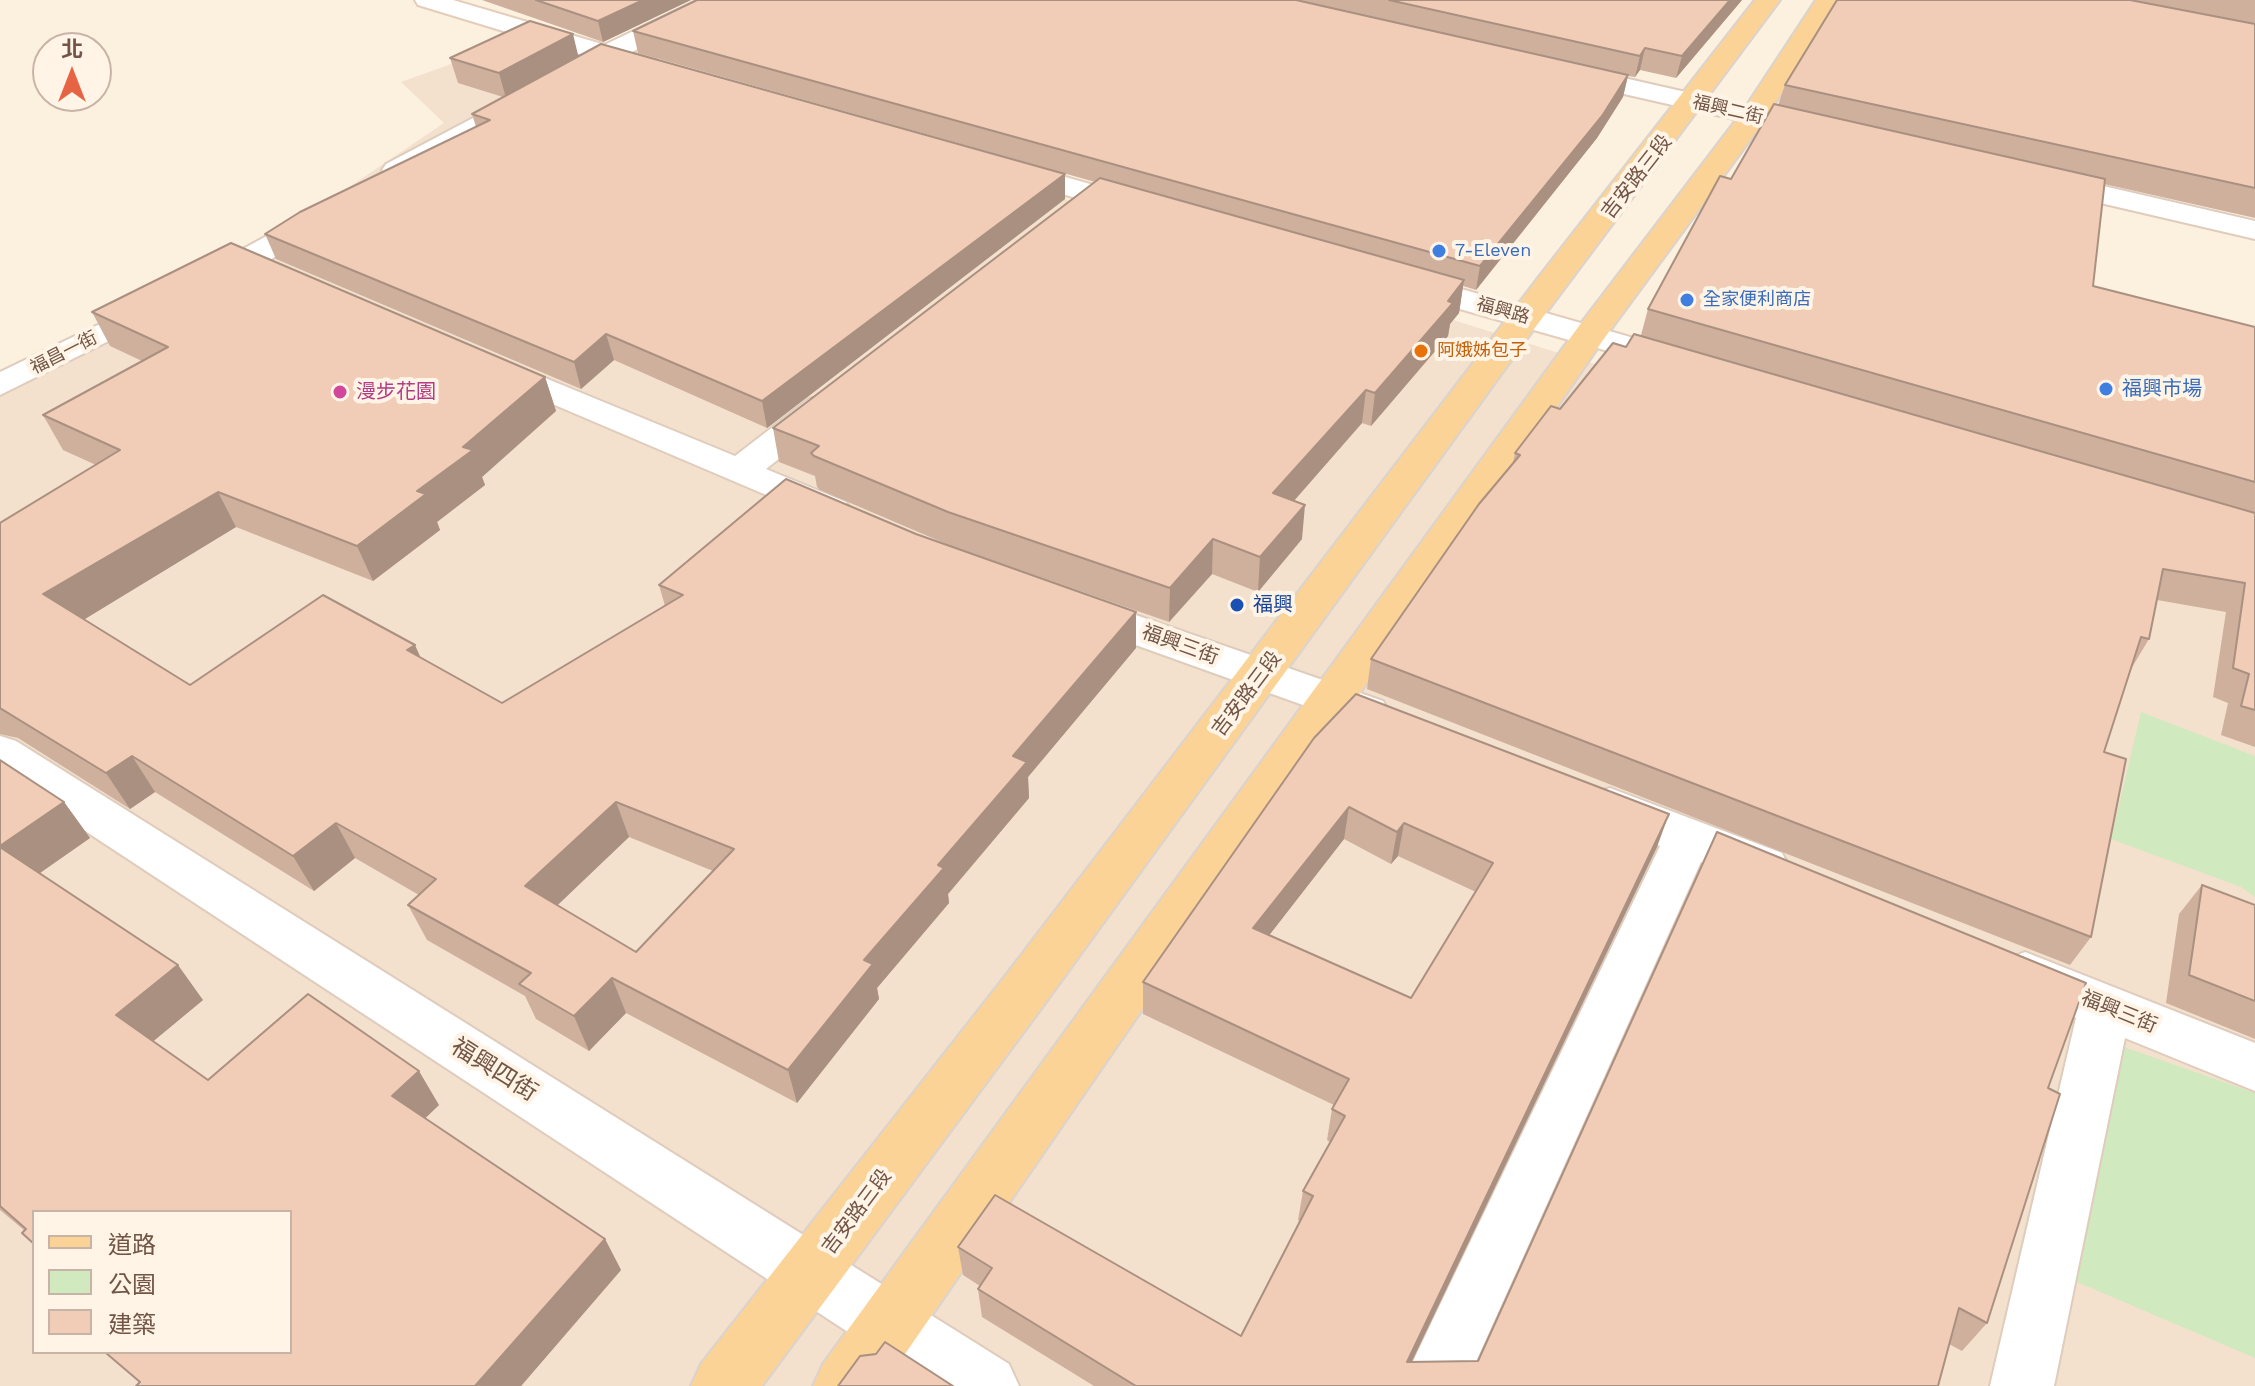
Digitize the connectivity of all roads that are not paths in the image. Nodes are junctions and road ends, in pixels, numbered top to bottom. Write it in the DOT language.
graph roads {
  1 [pos="431,0"];
  2 [pos="717,0"];
  3 [pos="1768,0"];
  4 [pos="1828,0"];
  5 [pos="592,62"];
  6 [pos="1541,67"];
  7 [pos="682,76"];
  8 [pos="552,84"];
  9 [pos="1695,102"];
  10 [pos="1754,115"];
  11 [pos="1832,133"];
  12 [pos="973,160"];
  13 [pos="2015,175"];
  14 [pos="366,186"];
  15 [pos="1095,195"];
  16 [pos="341,201"];
  17 [pos="1172,217"];
  18 [pos="1058,223"];
  19 [pos="2255,230"];
  20 [pos="245,261"];
  21 [pos="1372,274"];
  22 [pos="288,280"];
  23 [pos="1525,318"];
  24 [pos="1589,335"];
  25 [pos="462,354"];
  26 [pos="1712,371"];
  27 [pos="0,385"];
  28 [pos="849,386"];
  29 [pos="738,472"];
  30 [pos="867,527"];
  31 [pos="1039,595"];
  32 [pos="1262,674"];
  33 [pos="1330,698"];
  34 [pos="1402,726"];
  35 [pos="0,753"];
  36 [pos="1574,792"];
  37 [pos="1689,836"];
  38 [pos="1804,883"];
  39 [pos="1991,959"];
  40 [pos="2105,1006"];
  41 [pos="2255,1067"];
  42 [pos="812,1271"];
  43 [pos="890,1323"];
  44 [pos="723,1386"];
  45 [pos="845,1386"];
  46 [pos="987,1386"];
  47 [pos="1433,1386"];
  48 [pos="2022,1386"];
  1 -- 5 [label="street"];
  2 -- 5 [label="street"];
  3 -- 9 [label="main road, 吉安路三段"];
  4 -- 10 [label="main road"];
  5 -- 7 [label="street"];
  6 -- 9 [label="street, 福興二街"];
  8 -- 14 [label="lane"];
  9 -- 10 [label="street, 福興二街"];
  9 -- 23 [label="main road, 吉安路三段"];
  10 -- 11 [label="street, 福興二街"];
  10 -- 24 [label="main road"];
  12 -- 15 [label="street"];
  13 -- 19 [label="street"];
  15 -- 17 [label="street"];
  15 -- 18 [label="street"];
  16 -- 20 [label="lane, 福昌一街"];
  20 -- 22 [label="street"];
  20 -- 27 [label="lane, 福昌一街"];
  21 -- 23 [label="street, 福興路"];
  23 -- 24 [label="street, 福興路"];
  23 -- 32 [label="main road, 吉安路三段"];
  24 -- 26 [label="street, 福興路"];
  24 -- 33 [label="main road"];
  25 -- 29 [label="street"];
  28 -- 29 [label="street"];
  29 -- 30 [label="street"];
  31 -- 32 [label="street, 福興三街"];
  32 -- 33 [label="street, 福興三街"];
  32 -- 42 [label="main road, 吉安路三段"];
  33 -- 34 [label="street, 福興三街"];
  33 -- 43 [label="main road"];
  35 -- 42 [label="street, 福興四街"];
  36 -- 37 [label="street"];
  37 -- 38 [label="street"];
  37 -- 47 [label="street"];
  39 -- 40 [label="street, 福興三街"];
  40 -- 41 [label="street, 福興三街"];
  40 -- 48 [label="street"];
  42 -- 43 [label="street, 福興四街"];
  42 -- 44 [label="main road, 吉安路三段"];
  43 -- 45 [label="main road"];
  43 -- 46 [label="street, 福興四街"];
}
